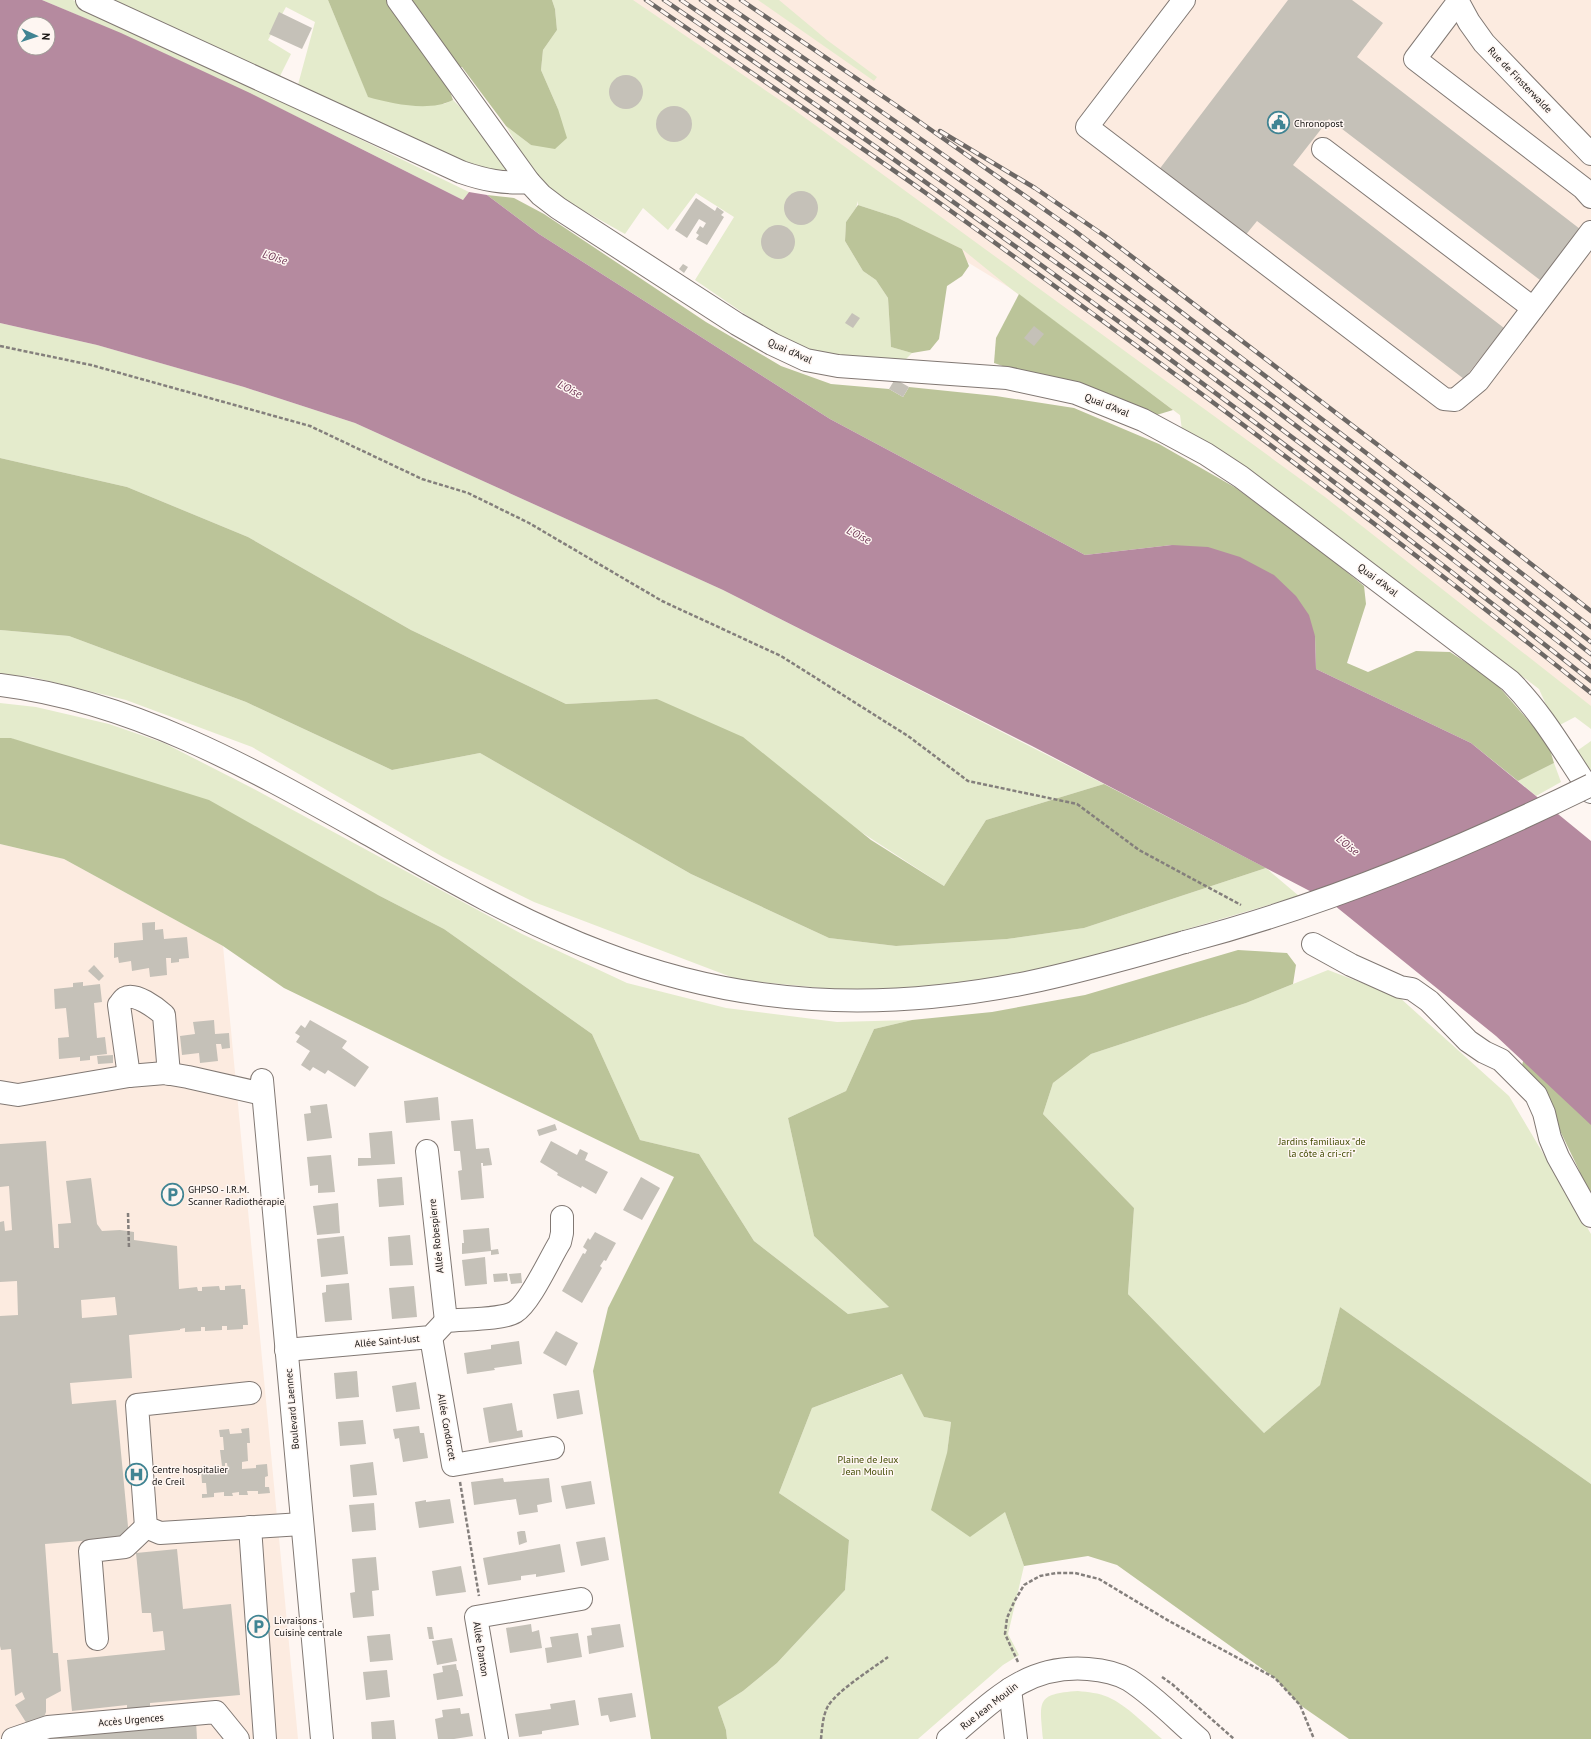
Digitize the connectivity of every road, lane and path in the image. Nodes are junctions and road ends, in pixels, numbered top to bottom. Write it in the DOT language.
graph roads {
  1 [pos="87,0"];
  2 [pos="398,0"];
  3 [pos="1184,0"];
  4 [pos="1458,1"];
  5 [pos="1323,149"];
  6 [pos="1591,154"];
  7 [pos="532,185"];
  8 [pos="1591,197"];
  9 [pos="1591,232"];
  10 [pos="1534,308"];
  11 [pos="0,346"];
  12 [pos="0,686"];
  13 [pos="1591,785"];
  14 [pos="1591,792"];
  15 [pos="1244,906"];
  16 [pos="1313,944"];
  17 [pos="169,1074"];
  18 [pos="129,1076"];
  19 [pos="0,1090"];
  20 [pos="427,1151"];
  21 [pos="128,1213"];
  22 [pos="1591,1216"];
  23 [pos="562,1217"];
  24 [pos="129,1249"];
  25 [pos="446,1321"];
  26 [pos="431,1337"];
  27 [pos="286,1350"];
  28 [pos="250,1393"];
  29 [pos="553,1448"];
  30 [pos="457,1464"];
  31 [pos="302,1524"];
  32 [pos="250,1527"];
  33 [pos="146,1528"];
  34 [pos="581,1599"];
  35 [pos="482,1616"];
  36 [pos="97,1639"];
  37 [pos="888,1657"];
  38 [pos="1019,1683"];
  39 [pos="316,1738"];
  40 [pos="13,1739"];
  41 [pos="238,1739"];
  42 [pos="265,1739"];
  43 [pos="497,1739"];
  44 [pos="821,1739"];
  45 [pos="948,1739"];
  46 [pos="1016,1739"];
  47 [pos="1199,1739"];
  48 [pos="1314,1739"];
  1 -- 7 [label="street"];
  2 -- 7 [label="street, Quai d'Aval"];
  3 -- 10 [label="street"];
  4 -- 6 [label="street, Rue de Finsterwalde"];
  4 -- 8 [label="street"];
  5 -- 10 [label="street"];
  7 -- 14 [label="street, Quai d'Aval"];
  9 -- 10 [label="street"];
  11 -- 15 [label="path"];
  12 -- 13 [label="street, bridge"];
  16 -- 22 [label="street"];
  17 -- 18 [label="street"];
  17 -- 18 [label="street"];
  17 -- 27 [label="street, Boulevard Laennec"];
  18 -- 19 [label="street"];
  20 -- 25 [label="street, Allée Robespierre"];
  21 -- 24 [label="path"];
  23 -- 25 [label="street"];
  25 -- 26 [label="street, Allée Saint-Just"];
  26 -- 27 [label="street, Allée Saint-Just"];
  26 -- 30 [label="street, Allée Condorcet"];
  27 -- 31 [label="street, Boulevard Laennec"];
  28 -- 33 [label="street"];
  29 -- 30 [label="street, Allée Condorcet"];
  30 -- 35 [label="path"];
  31 -- 32 [label="street"];
  31 -- 39 [label="street, Boulevard Laennec"];
  32 -- 33 [label="street"];
  32 -- 42 [label="street"];
  33 -- 36 [label="street"];
  34 -- 35 [label="street, Allée Danton"];
  35 -- 43 [label="street, Allée Danton"];
  37 -- 44 [label="path"];
  38 -- 45 [label="street, Rue Jean Moulin"];
  38 -- 46 [label="street"];
  38 -- 47 [label="street, Rue Jean Moulin"];
  38 -- 48 [label="path"];
  40 -- 41 [label="street, Accès Urgences"];
}
